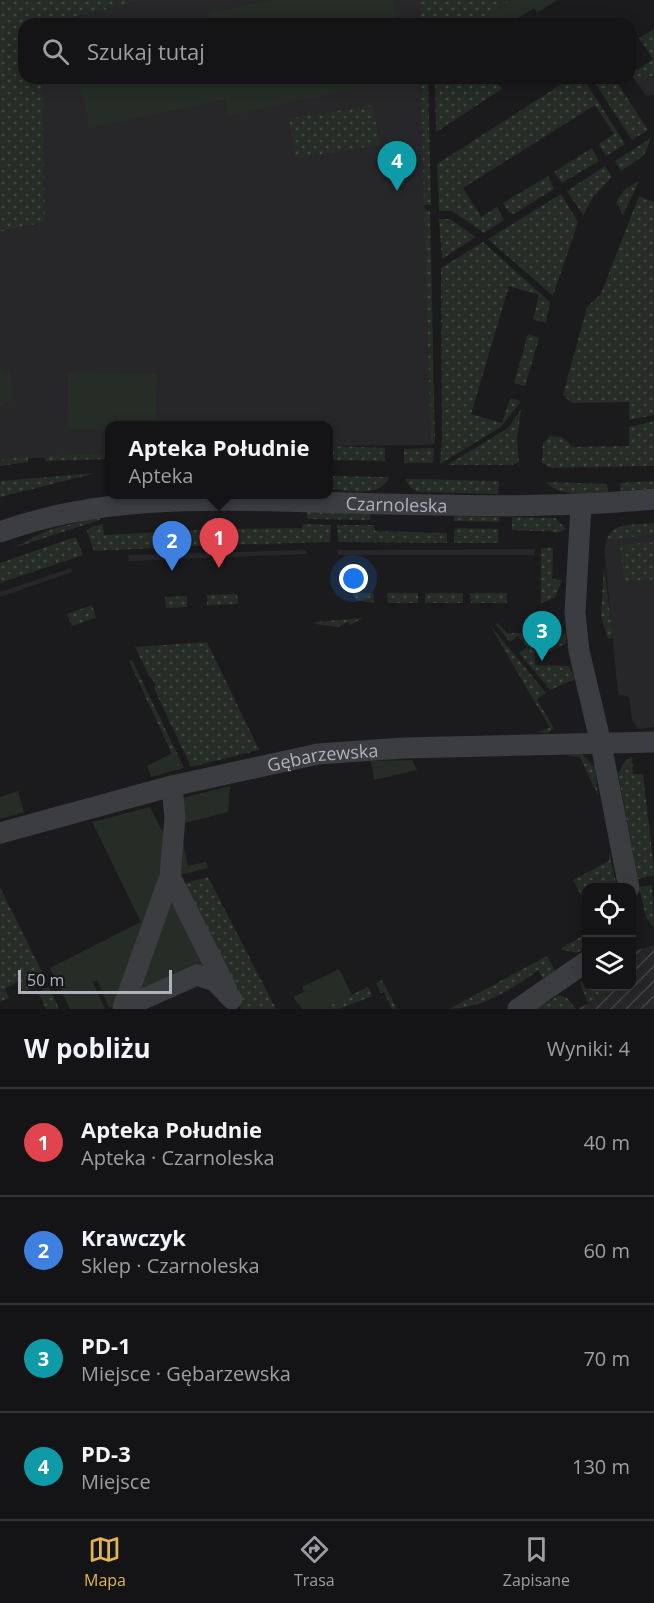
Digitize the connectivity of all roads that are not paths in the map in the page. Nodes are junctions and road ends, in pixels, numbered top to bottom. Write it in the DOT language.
graph roads {
  1 [pos="654,500"];
  2 [pos="581,505"];
  3 [pos="0,532"];
  4 [pos="654,742"];
  5 [pos="601,744"];
  6 [pos="172,786"];
  7 [pos="0,833"];
  8 [pos="170,876"];
  9 [pos="628,883"];
  10 [pos="582,965"];
  11 [pos="234,1004"];
  12 [pos="122,1009"];
  13 [pos="518,1009"];
  1 -- 2 [label="street, Czarnoleska"];
  2 -- 3 [label="street, Czarnoleska"];
  2 -- 5 [label="street"];
  4 -- 5 [label="street, Gębarzewska"];
  5 -- 6 [label="street, Gębarzewska"];
  5 -- 9 [label="street"];
  6 -- 7 [label="street, Gębarzewska"];
  6 -- 8 [label="street"];
  8 -- 11 [label="street"];
  8 -- 12 [label="street"];
  10 -- 13 [label="street"];
  11 -- 12 [label="street"];
}
